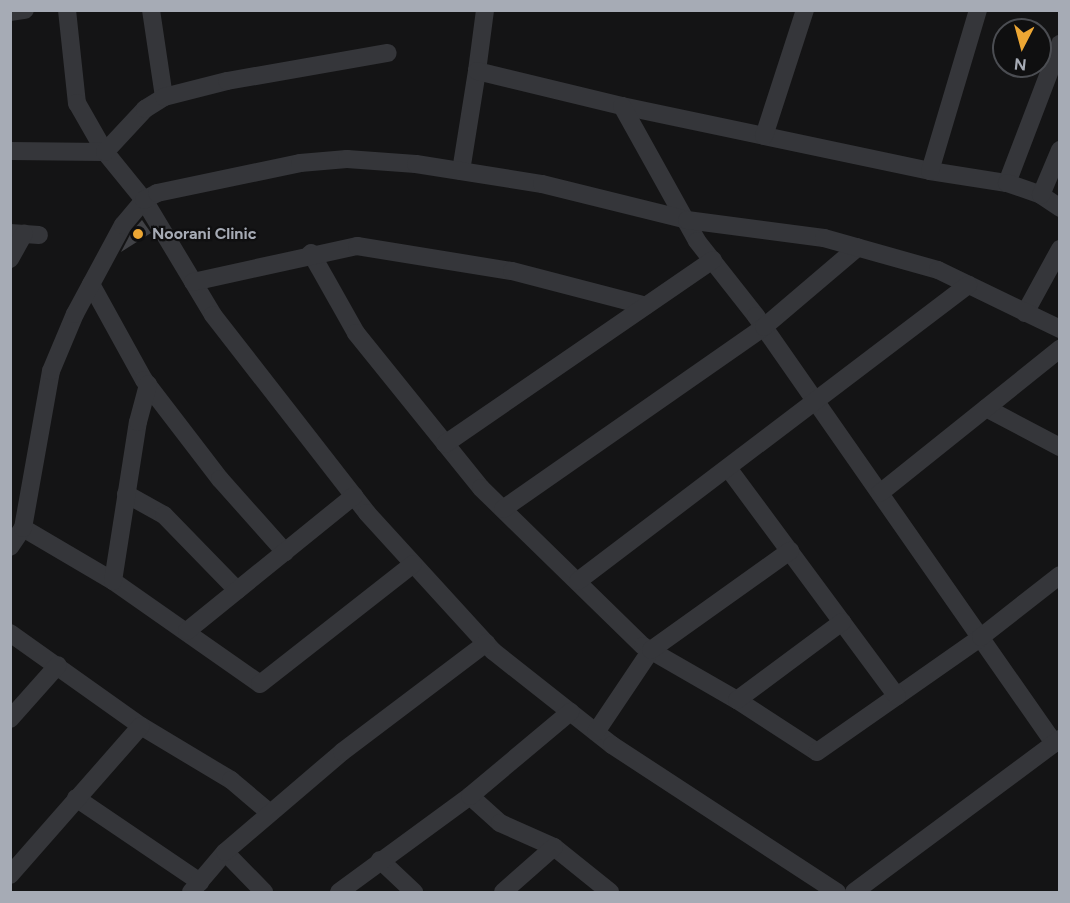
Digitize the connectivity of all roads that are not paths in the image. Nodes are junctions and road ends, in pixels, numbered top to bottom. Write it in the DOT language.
graph roads {
  1 [pos="25,10"];
  2 [pos="67,10"];
  3 [pos="151,10"];
  4 [pos="485,10"];
  5 [pos="805,10"];
  6 [pos="978,10"];
  7 [pos="10,12"];
  8 [pos="1059,44"];
  9 [pos="388,53"];
  10 [pos="477,71"];
  11 [pos="164,97"];
  12 [pos="622,106"];
  13 [pos="764,136"];
  14 [pos="1059,150"];
  15 [pos="10,152"];
  16 [pos="105,152"];
  17 [pos="462,171"];
  18 [pos="930,171"];
  19 [pos="1007,183"];
  20 [pos="1041,195"];
  21 [pos="144,200"];
  22 [pos="1059,208"];
  23 [pos="687,220"];
  24 [pos="25,234"];
  25 [pos="858,247"];
  26 [pos="1059,249"];
  27 [pos="311,254"];
  28 [pos="10,259"];
  29 [pos="712,260"];
  30 [pos="193,282"];
  31 [pos="91,284"];
  32 [pos="968,285"];
  33 [pos="646,306"];
  34 [pos="1025,313"];
  35 [pos="764,327"];
  36 [pos="1059,329"];
  37 [pos="1059,349"];
  38 [pos="148,384"];
  39 [pos="817,403"];
  40 [pos="986,408"];
  41 [pos="446,444"];
  42 [pos="1059,447"];
  43 [pos="728,468"];
  44 [pos="880,493"];
  45 [pos="126,494"];
  46 [pos="354,496"];
  47 [pos="502,509"];
  48 [pos="23,528"];
  49 [pos="10,547"];
  50 [pos="790,551"];
  51 [pos="285,552"];
  52 [pos="413,564"];
  53 [pos="1059,575"];
  54 [pos="113,581"];
  55 [pos="578,581"];
  56 [pos="237,590"];
  57 [pos="842,622"];
  58 [pos="187,631"];
  59 [pos="10,633"];
  60 [pos="981,638"];
  61 [pos="486,643"];
  62 [pos="651,650"];
  63 [pos="58,665"];
  64 [pos="897,696"];
  65 [pos="737,700"];
  66 [pos="570,711"];
  67 [pos="10,719"];
  68 [pos="141,726"];
  69 [pos="596,732"];
  70 [pos="1057,741"];
  71 [pos="470,796"];
  72 [pos="76,798"];
  73 [pos="270,813"];
  74 [pos="554,847"];
  75 [pos="225,852"];
  76 [pos="380,860"];
  77 [pos="10,875"];
  78 [pos="195,887"];
  79 [pos="604,891"];
  80 [pos="264,892"];
  81 [pos="339,892"];
  82 [pos="414,892"];
  83 [pos="503,892"];
  84 [pos="837,892"];
  85 [pos="854,892"];
  1 -- 7 [label="street"];
  2 -- 16 [label="street"];
  3 -- 11 [label="street"];
  4 -- 10 [label="street"];
  5 -- 13 [label="street"];
  6 -- 18 [label="street"];
  8 -- 19 [label="street"];
  9 -- 11 [label="street"];
  10 -- 12 [label="street"];
  10 -- 17 [label="street"];
  11 -- 16 [label="street"];
  12 -- 13 [label="street"];
  12 -- 23 [label="street"];
  13 -- 18 [label="street"];
  14 -- 20 [label="street"];
  15 -- 16 [label="street"];
  16 -- 21 [label="street"];
  17 -- 21 [label="street"];
  17 -- 23 [label="street"];
  18 -- 19 [label="street"];
  19 -- 20 [label="street"];
  20 -- 22 [label="street"];
  21 -- 30 [label="street"];
  21 -- 31 [label="street"];
  23 -- 25 [label="street"];
  23 -- 29 [label="street"];
  24 -- 28 [label="street"];
  25 -- 32 [label="street"];
  25 -- 35 [label="street"];
  26 -- 34 [label="street"];
  27 -- 30 [label="street"];
  27 -- 33 [label="street"];
  27 -- 41 [label="street"];
  29 -- 33 [label="street"];
  29 -- 35 [label="street"];
  30 -- 46 [label="street"];
  31 -- 38 [label="street"];
  31 -- 48 [label="street"];
  32 -- 34 [label="street"];
  32 -- 39 [label="street"];
  33 -- 41 [label="street"];
  34 -- 36 [label="street"];
  35 -- 39 [label="street"];
  35 -- 47 [label="street"];
  37 -- 40 [label="street"];
  38 -- 45 [label="street"];
  38 -- 51 [label="street"];
  39 -- 43 [label="street"];
  39 -- 44 [label="street"];
  40 -- 42 [label="street"];
  40 -- 44 [label="street"];
  41 -- 47 [label="street"];
  43 -- 50 [label="street"];
  43 -- 55 [label="street"];
  44 -- 60 [label="street"];
  45 -- 54 [label="street"];
  45 -- 56 [label="street"];
  46 -- 51 [label="street"];
  46 -- 52 [label="street"];
  47 -- 55 [label="street"];
  48 -- 49 [label="street"];
  48 -- 54 [label="street"];
  50 -- 57 [label="street"];
  50 -- 62 [label="street"];
  51 -- 56 [label="street"];
  52 -- 58 [label="street"];
  52 -- 61 [label="street"];
  53 -- 60 [label="street"];
  54 -- 58 [label="street"];
  55 -- 62 [label="street"];
  56 -- 58 [label="street"];
  57 -- 64 [label="street"];
  57 -- 65 [label="street"];
  59 -- 63 [label="street"];
  60 -- 64 [label="street"];
  60 -- 70 [label="street"];
  61 -- 66 [label="street"];
  61 -- 73 [label="street"];
  62 -- 65 [label="street"];
  62 -- 69 [label="street"];
  63 -- 67 [label="street"];
  63 -- 68 [label="street"];
  64 -- 65 [label="street"];
  66 -- 69 [label="street"];
  66 -- 71 [label="street"];
  68 -- 72 [label="street"];
  68 -- 73 [label="street"];
  69 -- 84 [label="street"];
  70 -- 85 [label="street"];
  71 -- 74 [label="street"];
  71 -- 76 [label="street"];
  72 -- 77 [label="street"];
  72 -- 78 [label="street"];
  73 -- 75 [label="street"];
  74 -- 79 [label="street"];
  74 -- 83 [label="street"];
  75 -- 78 [label="street"];
  75 -- 80 [label="street"];
  76 -- 81 [label="street"];
  76 -- 82 [label="street"];
}
